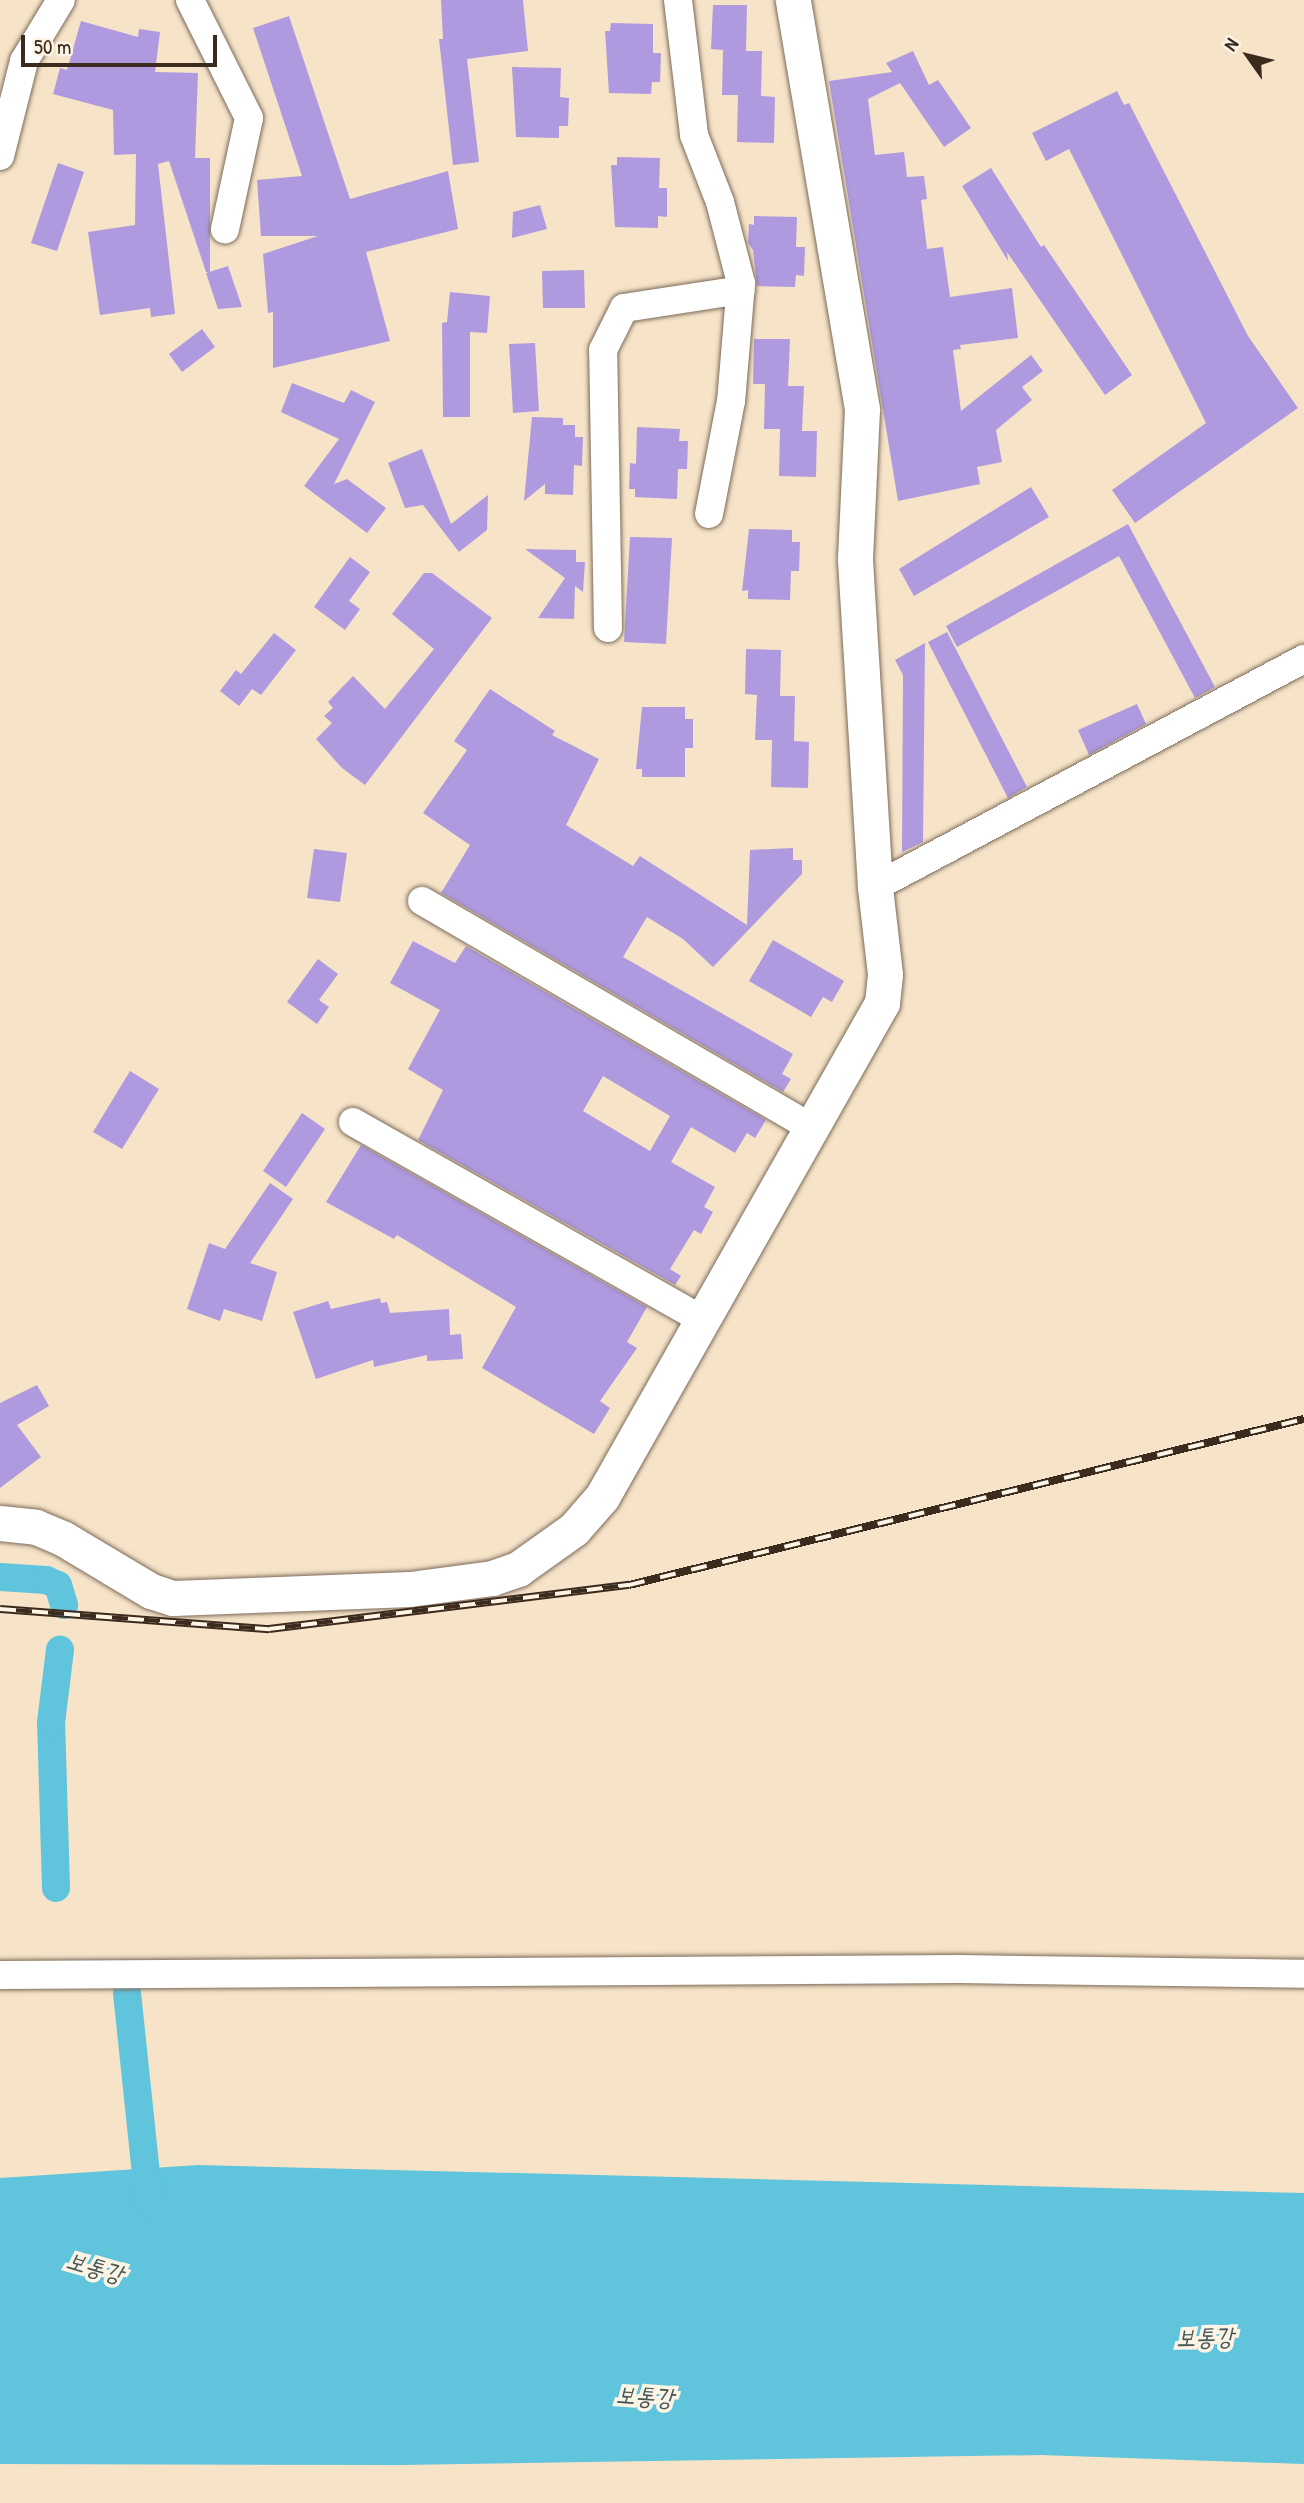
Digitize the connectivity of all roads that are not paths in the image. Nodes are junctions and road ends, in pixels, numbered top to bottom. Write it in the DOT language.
graph roads {
  1 [pos="61,0"];
  2 [pos="190,0"];
  3 [pos="678,0"];
  4 [pos="793,0"];
  5 [pos="12,62"];
  6 [pos="0,156"];
  7 [pos="225,229"];
  8 [pos="741,290"];
  9 [pos="709,514"];
  10 [pos="608,628"];
  11 [pos="1304,659"];
  12 [pos="875,887"];
  13 [pos="422,901"];
  14 [pos="354,1122"];
  15 [pos="811,1127"];
  16 [pos="705,1321"];
  17 [pos="0,1524"];
  18 [pos="1304,1974"];
  19 [pos="0,1975"];
  1 -- 5 [label="street"];
  2 -- 7 [label="street"];
  3 -- 8 [label="street"];
  4 -- 12 [label="street"];
  5 -- 6 [label="street"];
  8 -- 9 [label="street"];
  8 -- 10 [label="street"];
  11 -- 12 [label="street"];
  12 -- 15 [label="street"];
  13 -- 15 [label="street"];
  14 -- 16 [label="street"];
  15 -- 16 [label="street"];
  16 -- 17 [label="street"];
  18 -- 19 [label="street"];
}
